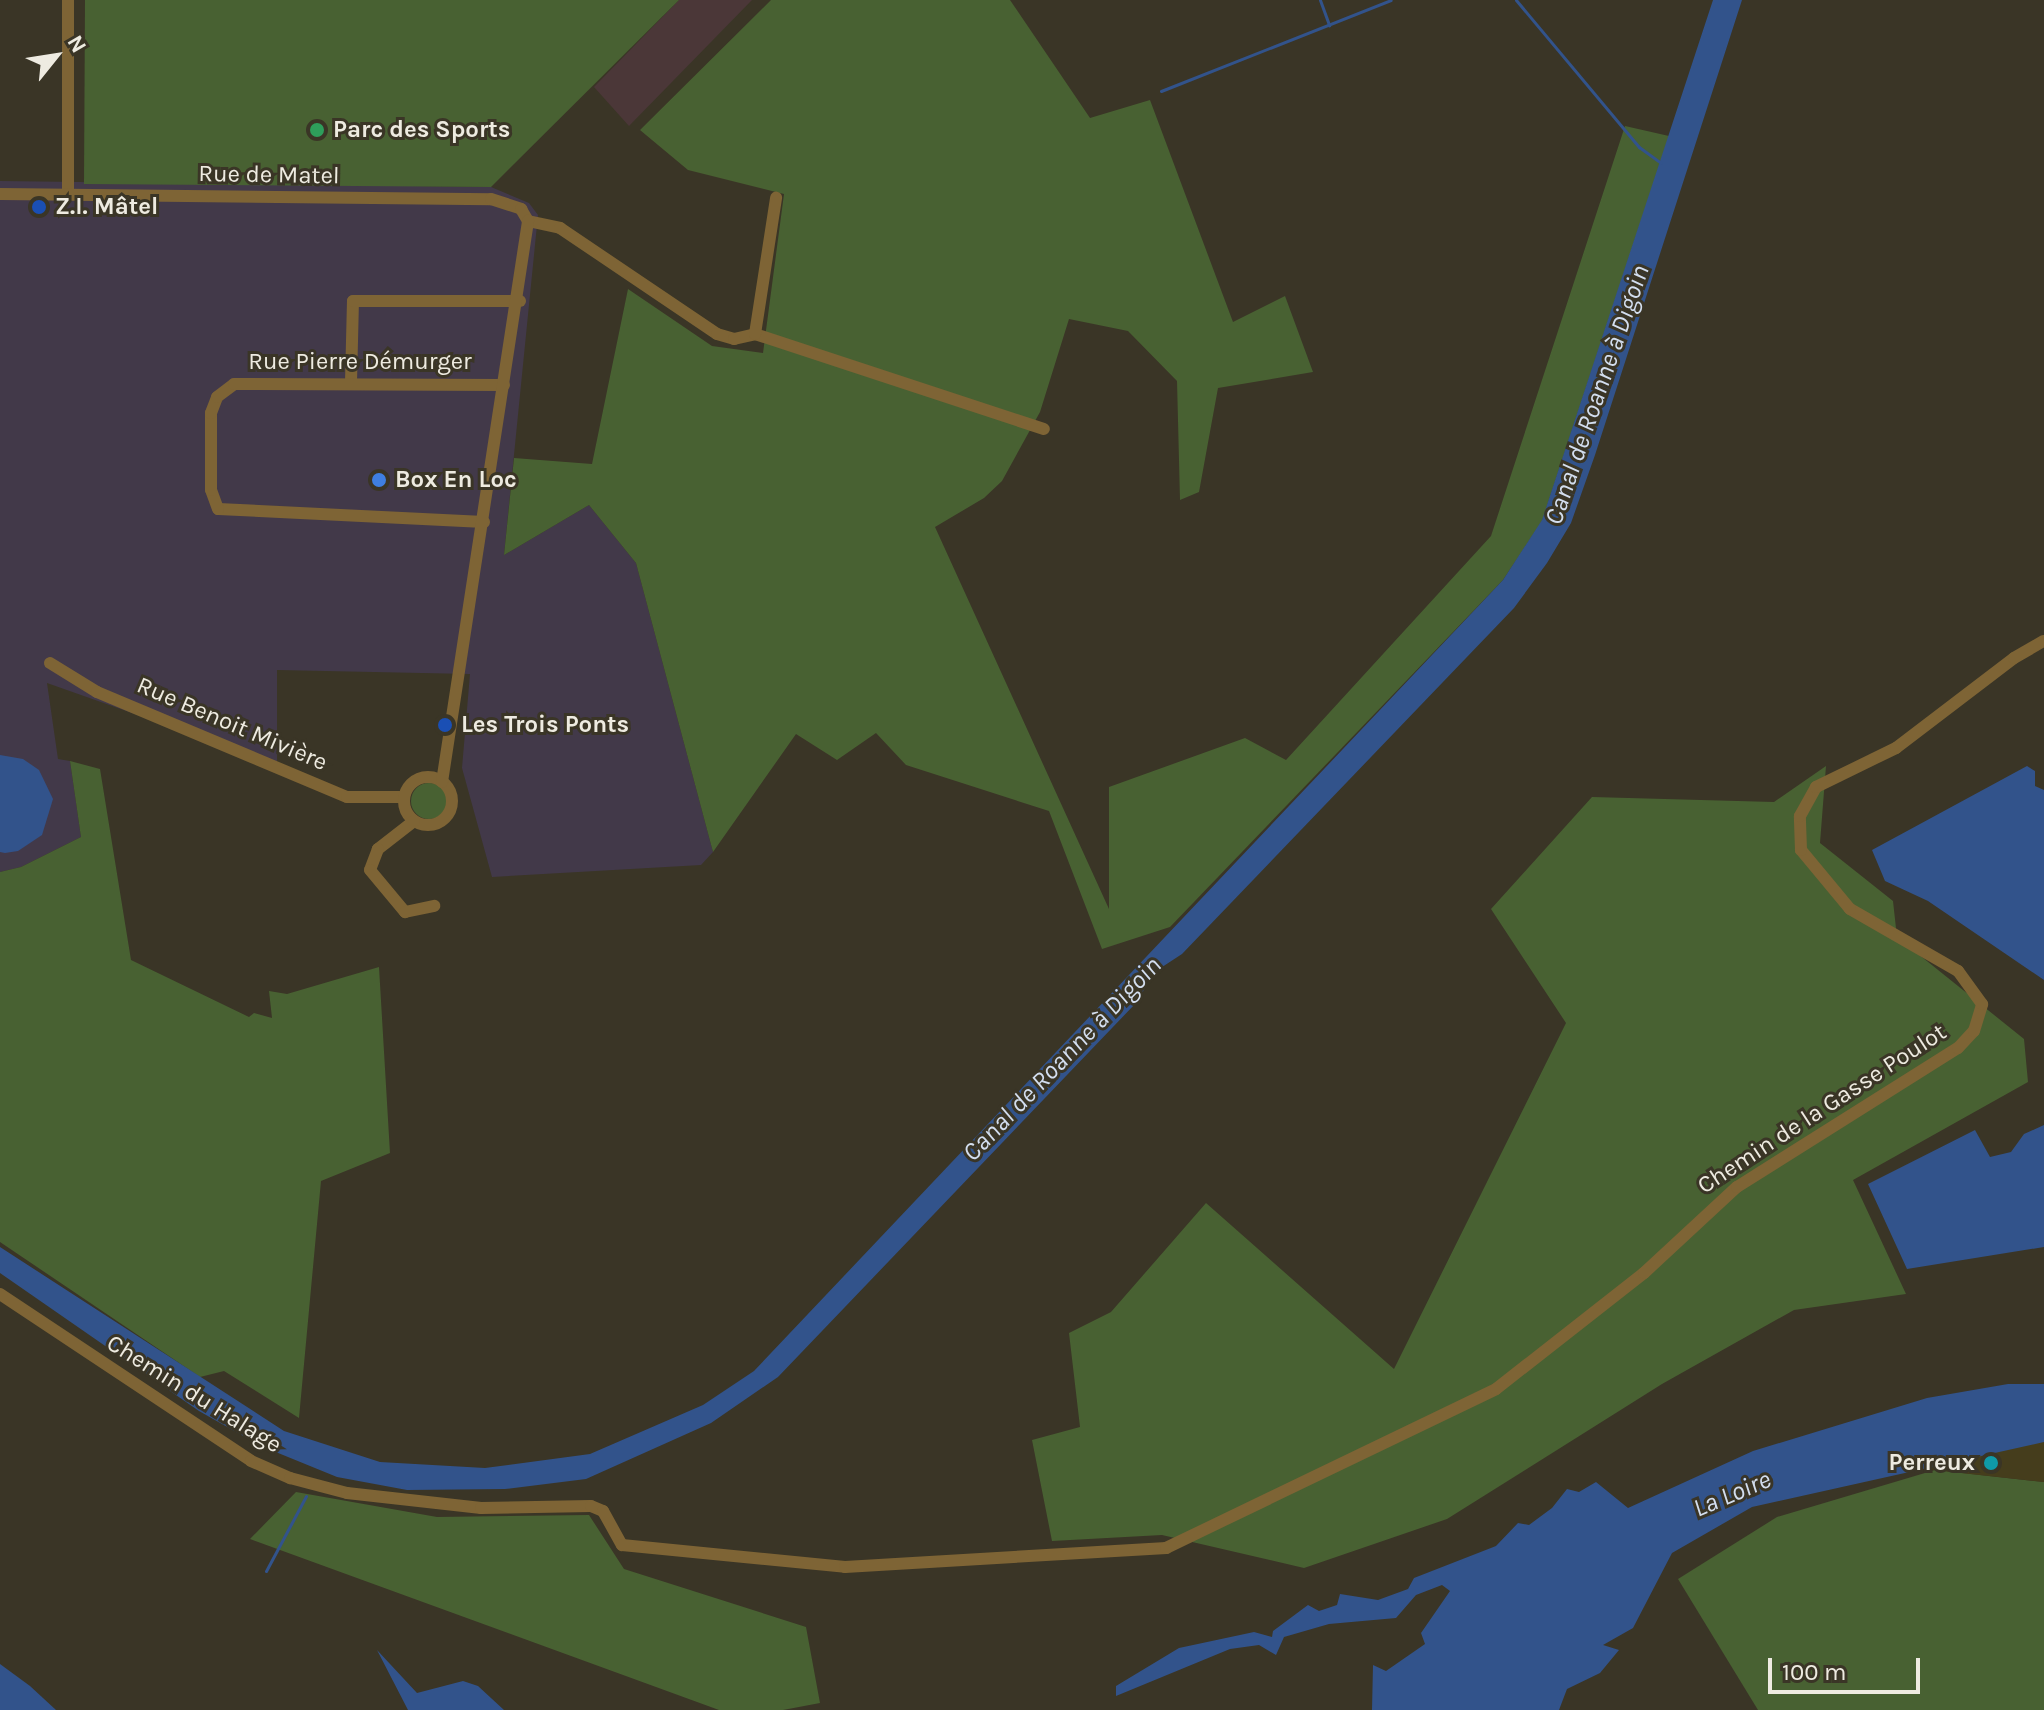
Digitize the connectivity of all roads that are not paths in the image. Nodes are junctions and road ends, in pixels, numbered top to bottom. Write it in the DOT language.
graph roads {
  1 [pos="68,0"];
  2 [pos="0,194"];
  3 [pos="68,195"];
  4 [pos="776,198"];
  5 [pos="528,221"];
  6 [pos="520,301"];
  7 [pos="755,334"];
  8 [pos="351,382"];
  9 [pos="504,385"];
  10 [pos="1044,429"];
  11 [pos="484,522"];
  12 [pos="2044,641"];
  13 [pos="50,663"];
  14 [pos="442,782"];
  15 [pos="404,797"];
  16 [pos="414,821"];
  17 [pos="434,906"];
  18 [pos="0,1294"];
  19 [pos="1180,1542"];
  1 -- 3 [label="street"];
  2 -- 3 [label="street, Rue de Matel"];
  3 -- 5 [label="street, Rue de Matel"];
  4 -- 7 [label="street"];
  5 -- 6 [label="street"];
  5 -- 7 [label="street, Rue de Matel"];
  6 -- 8 [label="street"];
  6 -- 9 [label="street"];
  7 -- 10 [label="street, Rue de Matel"];
  8 -- 9 [label="street, Rue Pierre Démurger"];
  8 -- 11 [label="street, Rue Pierre Démurger"];
  9 -- 11 [label="street"];
  11 -- 14 [label="street"];
  12 -- 19 [label="street, Chemin de la Gasse Poulot"];
  13 -- 15 [label="street, Rue Benoit Mivière"];
  14 -- 15 [label="street"];
  14 -- 16 [label="street"];
  15 -- 16 [label="street"];
  16 -- 17 [label="street"];
  18 -- 19 [label="street, Chemin du Halage"];
}
